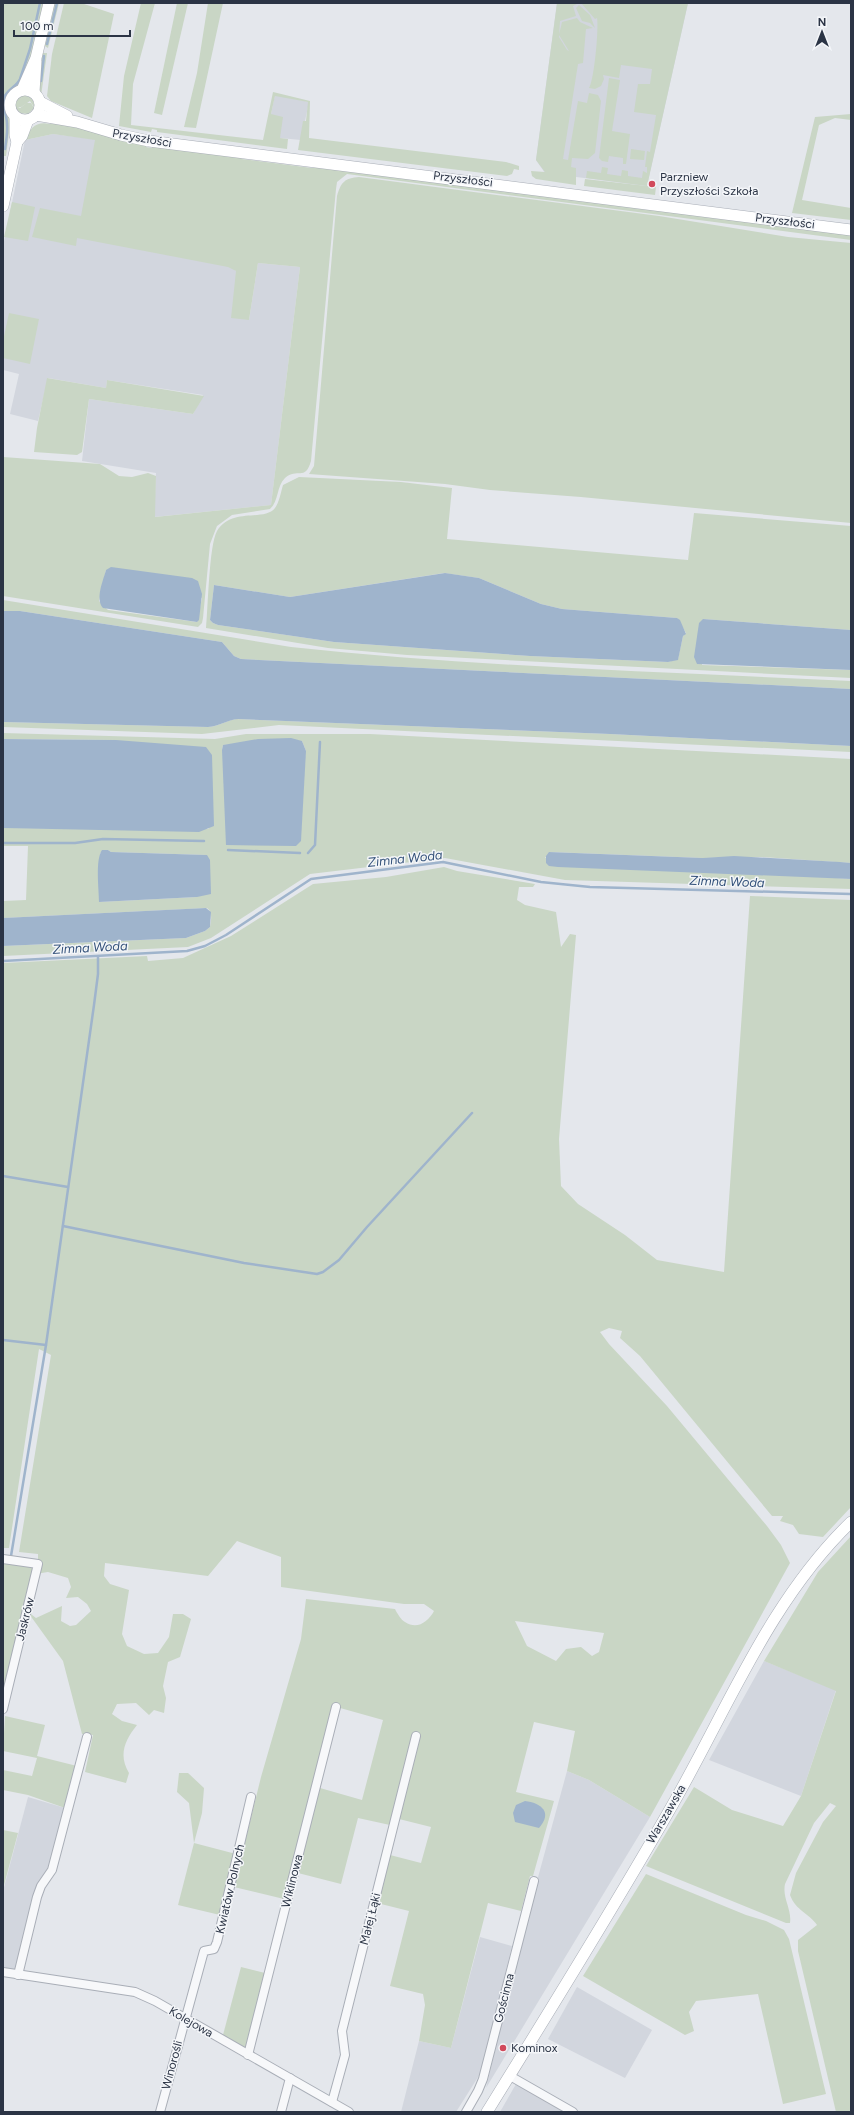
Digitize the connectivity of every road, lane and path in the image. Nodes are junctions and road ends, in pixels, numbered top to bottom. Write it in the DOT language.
graph roads {
  1 [pos="49,3"];
  2 [pos="36,58"];
  3 [pos="22,90"];
  4 [pos="34,92"];
  5 [pos="40,102"];
  6 [pos="15,117"];
  7 [pos="32,117"];
  8 [pos="78,122"];
  9 [pos="17,142"];
  10 [pos="3,206"];
  11 [pos="851,230"];
  12 [pos="851,1522"];
  13 [pos="3,1559"];
  14 [pos="336,1707"];
  15 [pos="3,1709"];
  16 [pos="416,1736"];
  17 [pos="88,1737"];
  18 [pos="251,1797"];
  19 [pos="534,1881"];
  20 [pos="3,1972"];
  21 [pos="18,1975"];
  22 [pos="185,2018"];
  23 [pos="248,2055"];
  24 [pos="510,2076"];
  25 [pos="290,2078"];
  26 [pos="332,2102"];
  27 [pos="160,2112"];
  28 [pos="281,2112"];
  29 [pos="349,2112"];
  30 [pos="466,2112"];
  31 [pos="488,2112"];
  32 [pos="573,2112"];
  1 -- 2 [label="street"];
  2 -- 3 [label="street"];
  2 -- 4 [label="street"];
  3 -- 4 [label="street"];
  3 -- 6 [label="street"];
  4 -- 5 [label="street"];
  5 -- 7 [label="street"];
  5 -- 8 [label="street, Przyszłości"];
  6 -- 7 [label="street"];
  6 -- 9 [label="street"];
  7 -- 8 [label="street, Przyszłości"];
  7 -- 9 [label="street"];
  8 -- 11 [label="street, Przyszłości"];
  9 -- 10 [label="street"];
  12 -- 24 [label="street, Warszawska"];
  13 -- 15 [label="street, Jaskrów"];
  14 -- 23 [label="street, Wiklinowa"];
  16 -- 26 [label="street, Małej Łąki"];
  17 -- 21 [label="street"];
  18 -- 22 [label="street, Kwiatów Polnych"];
  19 -- 30 [label="street, Gościnna"];
  20 -- 21 [label="street, Kolejowa"];
  21 -- 22 [label="street, Kolejowa"];
  22 -- 23 [label="street, Kolejowa"];
  22 -- 27 [label="street, Winorośli"];
  23 -- 25 [label="street, Kolejowa"];
  24 -- 31 [label="street, Warszawska"];
  24 -- 32 [label="street"];
  25 -- 26 [label="street, Kolejowa"];
  25 -- 28 [label="street"];
  26 -- 29 [label="street, Kolejowa"];
}
